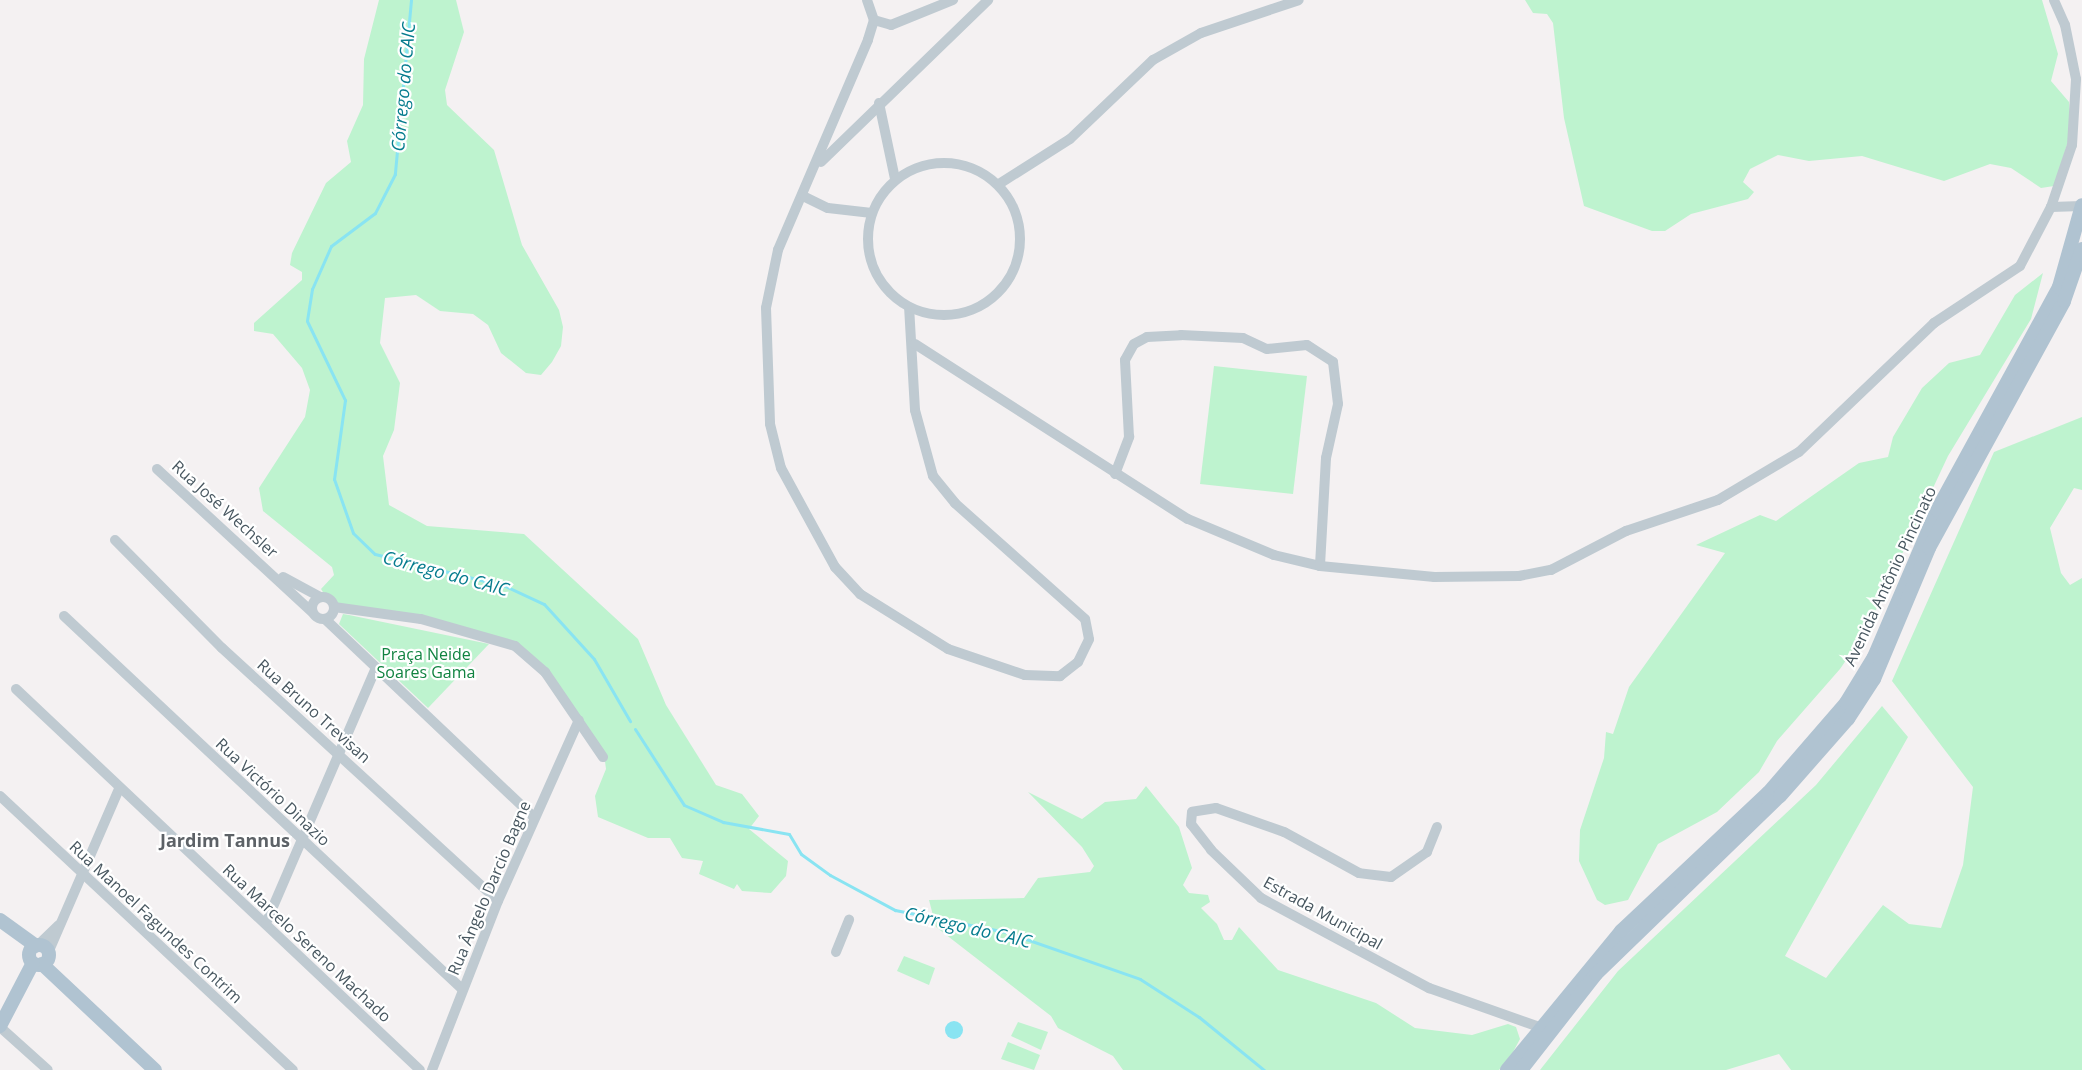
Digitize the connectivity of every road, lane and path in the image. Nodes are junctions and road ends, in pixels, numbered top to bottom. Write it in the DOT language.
graph roads {
  1 [pos="867,0"];
  2 [pos="953,0"];
  3 [pos="987,0"];
  4 [pos="1299,0"];
  5 [pos="2054,0"];
  6 [pos="874,20"];
  7 [pos="879,103"];
  8 [pos="817,166"];
  9 [pos="895,180"];
  10 [pos="999,184"];
  11 [pos="805,196"];
  12 [pos="2082,205"];
  13 [pos="2051,207"];
  14 [pos="872,213"];
  15 [pos="2082,249"];
  16 [pos="2078,273"];
  17 [pos="909,308"];
  18 [pos="915,345"];
  19 [pos="157,469"];
  20 [pos="1115,474"];
  21 [pos="115,540"];
  22 [pos="1320,566"];
  23 [pos="272,571"];
  24 [pos="320,597"];
  25 [pos="334,607"];
  26 [pos="312,612"];
  27 [pos="64,616"];
  28 [pos="325,619"];
  29 [pos="375,670"];
  30 [pos="16,689"];
  31 [pos="579,720"];
  32 [pos="338,754"];
  33 [pos="603,757"];
  34 [pos="119,789"];
  35 [pos="0,796"];
  36 [pos="534,817"];
  37 [pos="1437,827"];
  38 [pos="303,840"];
  39 [pos="80,873"];
  40 [pos="498,901"];
  41 [pos="849,919"];
  42 [pos="0,920"];
  43 [pos="266,923"];
  44 [pos="836,954"];
  45 [pos="39,955"];
  46 [pos="462,989"];
  47 [pos="0,1026"];
  48 [pos="1539,1027"];
  49 [pos="48,1070"];
  50 [pos="155,1070"];
  51 [pos="293,1070"];
  52 [pos="420,1070"];
  53 [pos="432,1070"];
  54 [pos="1507,1070"];
  55 [pos="1521,1070"];
  1 -- 6 [label="street"];
  2 -- 6 [label="street"];
  3 -- 7 [label="street"];
  4 -- 10 [label="street"];
  5 -- 13 [label="street"];
  6 -- 8 [label="street"];
  7 -- 8 [label="street"];
  7 -- 9 [label="street"];
  8 -- 11 [label="street"];
  9 -- 10 [label="street"];
  9 -- 14 [label="street"];
  10 -- 17 [label="street"];
  11 -- 14 [label="street"];
  11 -- 18 [label="street"];
  12 -- 13 [label="street"];
  12 -- 48 [label="main road, Avenida Antônio Pincinato"];
  13 -- 22 [label="street"];
  14 -- 17 [label="street"];
  15 -- 16 [label="main road, Avenida Antônio Pincinato"];
  16 -- 55 [label="main road, Avenida Antônio Pincinato"];
  17 -- 18 [label="street"];
  18 -- 20 [label="street"];
  19 -- 23 [label="street, Rua José Wechsler"];
  20 -- 22 [label="street"];
  20 -- 22 [label="street"];
  21 -- 32 [label="street, Rua Bruno Trevisan"];
  23 -- 24 [label="street, Rua José Wechsler"];
  23 -- 26 [label="street, Rua José Wechsler"];
  24 -- 25 [label="street, Rua José Wechsler"];
  24 -- 26 [label="street"];
  25 -- 28 [label="street"];
  25 -- 31 [label="street"];
  26 -- 28 [label="street, Rua José Wechsler"];
  27 -- 38 [label="street, Rua Victório Dinazio"];
  28 -- 29 [label="street"];
  29 -- 32 [label="street"];
  29 -- 36 [label="street"];
  30 -- 34 [label="street, Rua Marcelo Sereno Machado"];
  31 -- 33 [label="street"];
  31 -- 36 [label="street, Rua Ângelo Darcio Bagne"];
  32 -- 38 [label="street"];
  32 -- 40 [label="street, Rua Bruno Trevisan"];
  34 -- 39 [label="street"];
  34 -- 43 [label="street, Rua Marcelo Sereno Machado"];
  35 -- 39 [label="street, Rua Manoel Fagundes Contrim"];
  36 -- 40 [label="street, Rua Ângelo Darcio Bagne"];
  37 -- 48 [label="street, Estrada Municipal"];
  38 -- 43 [label="street"];
  38 -- 46 [label="street, Rua Victório Dinazio"];
  39 -- 45 [label="street"];
  39 -- 51 [label="street, Rua Manoel Fagundes Contrim"];
  40 -- 46 [label="street, Rua Ângelo Darcio Bagne"];
  41 -- 44 [label="street"];
  42 -- 45 [label="main road"];
  43 -- 52 [label="street, Rua Marcelo Sereno Machado"];
  45 -- 47 [label="main road"];
  45 -- 50 [label="main road"];
  46 -- 53 [label="street, Rua Ângelo Darcio Bagne"];
  47 -- 49 [label="street"];
  48 -- 54 [label="main road, Avenida Antônio Pincinato"];
}
